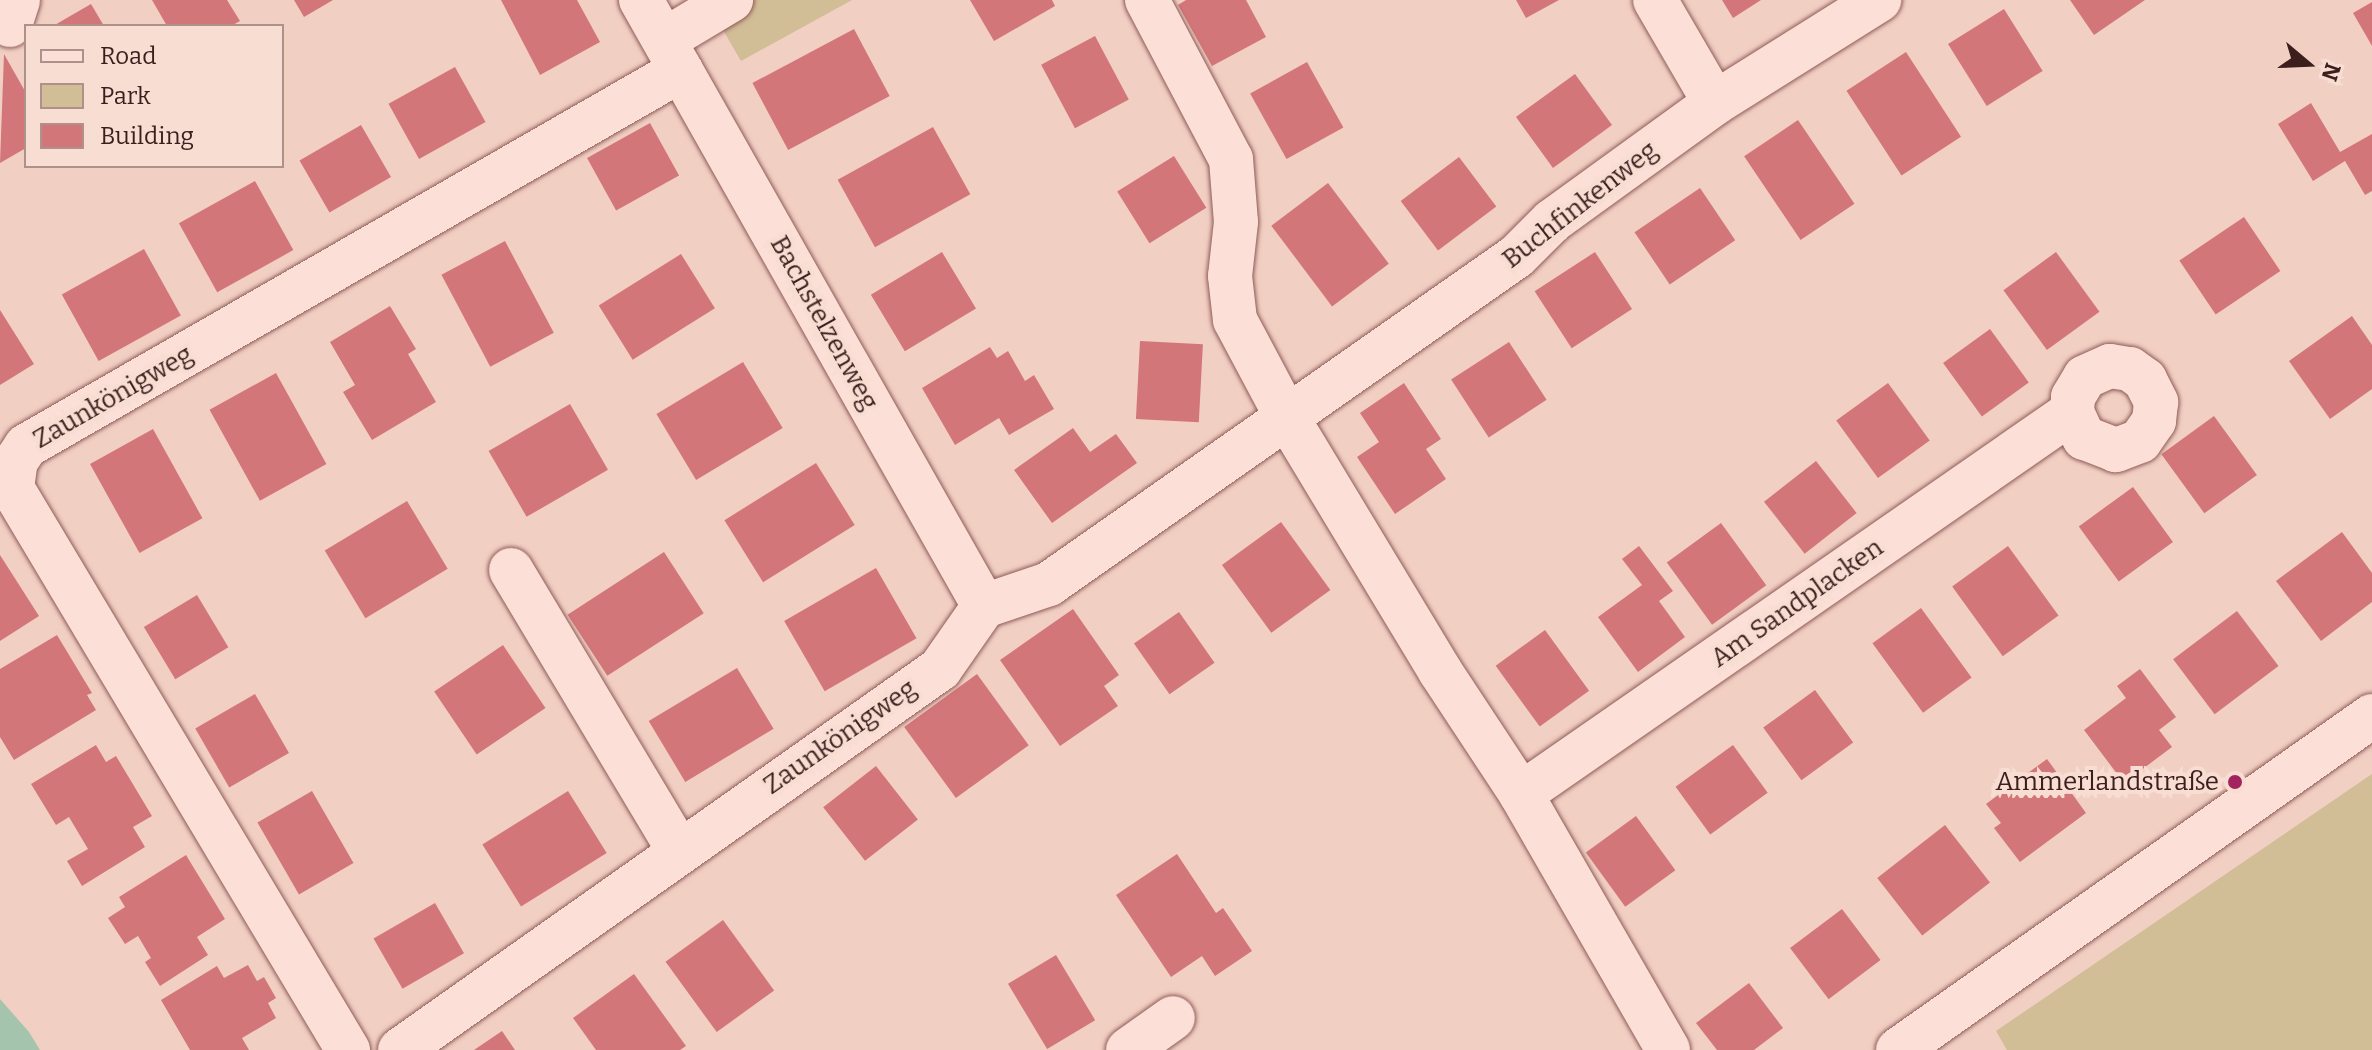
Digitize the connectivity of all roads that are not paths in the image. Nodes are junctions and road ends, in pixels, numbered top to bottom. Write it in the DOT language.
graph roads {
  1 [pos="641,0"];
  2 [pos="731,0"];
  3 [pos="1147,0"];
  4 [pos="1655,0"];
  5 [pos="1879,0"];
  6 [pos="674,54"];
  7 [pos="1715,103"];
  8 [pos="2072,412"];
  9 [pos="1285,414"];
  10 [pos="511,570"];
  11 [pos="984,606"];
  12 [pos="2372,716"];
  13 [pos="1521,794"];
  14 [pos="678,849"];
  15 [pos="1173,1018"];
  16 [pos="348,1050"];
  17 [pos="400,1050"];
  18 [pos="1128,1050"];
  19 [pos="1668,1050"];
  20 [pos="1898,1050"];
  1 -- 6 [label="street, Bachstelzenweg"];
  2 -- 6 [label="street"];
  3 -- 9 [label="street"];
  4 -- 7 [label="street"];
  5 -- 7 [label="street, Buchfinkenweg"];
  6 -- 11 [label="street, Bachstelzenweg"];
  6 -- 16 [label="street, Zaunkönigweg"];
  7 -- 9 [label="street, Buchfinkenweg"];
  8 -- 13 [label="street, Am Sandplacken"];
  9 -- 11 [label="street, Buchfinkenweg"];
  9 -- 13 [label="street"];
  10 -- 14 [label="street"];
  11 -- 14 [label="street, Zaunkönigweg"];
  12 -- 20 [label="street"];
  13 -- 19 [label="street"];
  14 -- 17 [label="street, Zaunkönigweg"];
  15 -- 18 [label="street"];
}
